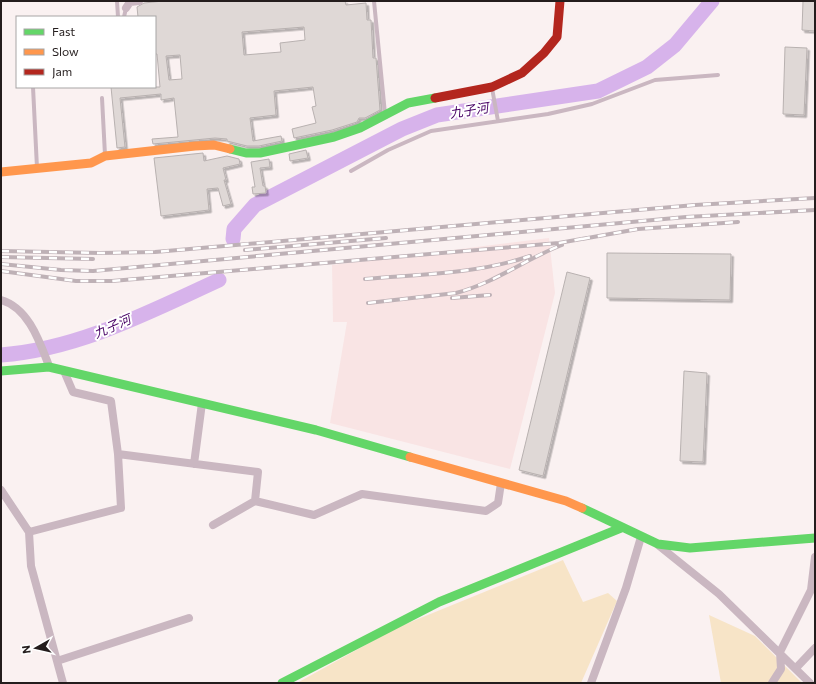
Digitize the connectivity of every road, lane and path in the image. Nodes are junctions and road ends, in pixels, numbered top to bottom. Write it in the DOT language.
graph roads {
  1 [pos="117,1"];
  2 [pos="139,1"];
  3 [pos="374,1"];
  4 [pos="560,1"];
  5 [pos="126,8"];
  6 [pos="118,16"];
  7 [pos="124,16"];
  8 [pos="718,75"];
  9 [pos="492,87"];
  10 [pos="33,88"];
  11 [pos="102,98"];
  12 [pos="385,115"];
  13 [pos="498,121"];
  14 [pos="105,156"];
  15 [pos="37,169"];
  16 [pos="1,172"];
  17 [pos="351,172"];
  18 [pos="1,300"];
  19 [pos="49,367"];
  20 [pos="1,371"];
  21 [pos="64,371"];
  22 [pos="202,403"];
  23 [pos="118,454"];
  24 [pos="194,464"];
  25 [pos="501,483"];
  26 [pos="1,490"];
  27 [pos="255,501"];
  28 [pos="213,525"];
  29 [pos="621,528"];
  30 [pos="29,532"];
  31 [pos="641,536"];
  32 [pos="815,538"];
  33 [pos="658,544"];
  34 [pos="815,557"];
  35 [pos="189,618"];
  36 [pos="815,648"];
  37 [pos="780,652"];
  38 [pos="57,661"];
  39 [pos="796,668"];
  40 [pos="62,683"];
  41 [pos="282,683"];
  42 [pos="591,683"];
  43 [pos="772,683"];
  44 [pos="810,683"];
  1 -- 6 [label="lane"];
  2 -- 5 [label="street"];
  3 -- 12 [label="lane"];
  4 -- 9 [label="street"];
  5 -- 7 [label="lane"];
  8 -- 13 [label="lane"];
  9 -- 12 [label="street"];
  9 -- 13 [label="lane"];
  10 -- 15 [label="lane"];
  11 -- 14 [label="lane"];
  12 -- 14 [label="street"];
  13 -- 17 [label="lane"];
  14 -- 15 [label="street"];
  15 -- 16 [label="street"];
  18 -- 19 [label="street"];
  19 -- 20 [label="street"];
  19 -- 21 [label="street"];
  21 -- 22 [label="street"];
  21 -- 23 [label="street"];
  22 -- 24 [label="street"];
  22 -- 25 [label="street"];
  23 -- 24 [label="street"];
  23 -- 30 [label="street"];
  24 -- 27 [label="street"];
  25 -- 27 [label="street"];
  25 -- 29 [label="street"];
  26 -- 30 [label="street"];
  27 -- 28 [label="street"];
  29 -- 31 [label="street"];
  29 -- 41 [label="street"];
  30 -- 38 [label="street"];
  31 -- 33 [label="street"];
  31 -- 42 [label="street"];
  32 -- 33 [label="street"];
  33 -- 37 [label="street"];
  34 -- 37 [label="street"];
  35 -- 38 [label="street"];
  36 -- 39 [label="street"];
  37 -- 39 [label="street"];
  37 -- 43 [label="street"];
  38 -- 40 [label="street"];
  39 -- 44 [label="street"];
}
